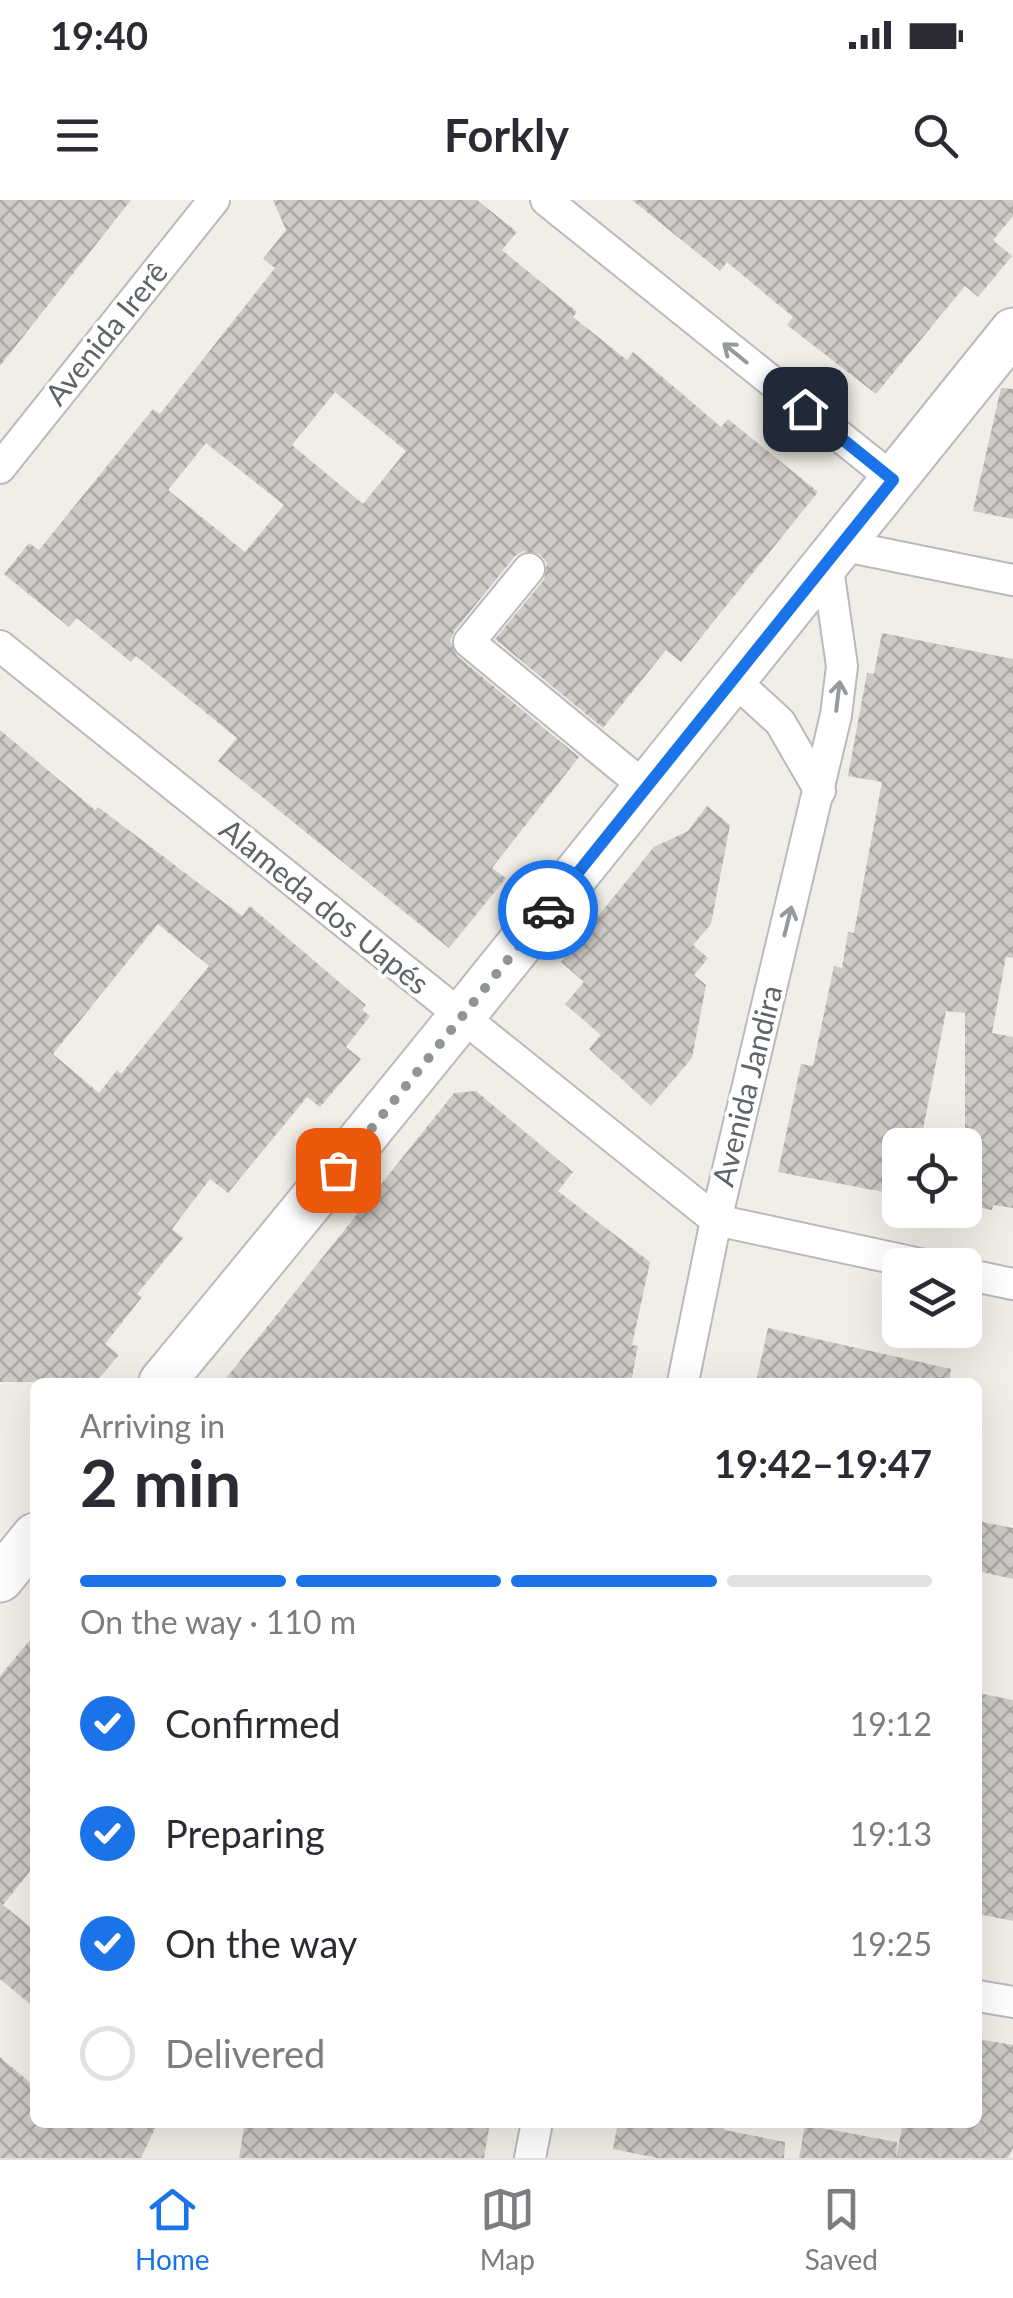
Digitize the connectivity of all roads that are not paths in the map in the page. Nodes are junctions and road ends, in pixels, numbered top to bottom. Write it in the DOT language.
graph roads {
  1 [pos="214,200"];
  2 [pos="546,200"];
  3 [pos="1013,331"];
  4 [pos="0,468"];
  5 [pos="893,480"];
  6 [pos="834,554"];
  7 [pos="529,569"];
  8 [pos="1013,580"];
  9 [pos="0,646"];
  10 [pos="734,681"];
  11 [pos="644,786"];
  12 [pos="820,791"];
  13 [pos="464,1018"];
  14 [pos="716,1220"];
  15 [pos="882,1256"];
  16 [pos="982,1278"];
  17 [pos="1013,1284"];
  18 [pos="165,1378"];
  19 [pos="684,1378"];
  20 [pos="982,1997"];
  21 [pos="1013,2002"];
  22 [pos="536,2128"];
  23 [pos="530,2158"];
  1 -- 4 [label="street, Avenida Irerê"];
  5 -- 2 [label="street, one-way"];
  3 -- 5 [label="street"];
  5 -- 6 [label="street"];
  6 -- 8 [label="street"];
  6 -- 10 [label="street"];
  12 -- 6 [label="street, Avenida Jandira, one-way"];
  7 -- 11 [label="street"];
  9 -- 13 [label="street, Alameda dos Uapés"];
  10 -- 11 [label="street"];
  10 -- 12 [label="street"];
  11 -- 13 [label="street"];
  14 -- 12 [label="street, Avenida Jandira, one-way"];
  13 -- 14 [label="street, Alameda dos Uapés"];
  13 -- 18 [label="street"];
  14 -- 15 [label="street, Alameda dos Uapés"];
  14 -- 19 [label="street, Avenida Jandira"];
  16 -- 17 [label="street"];
  20 -- 21 [label="street"];
  22 -- 23 [label="street"];
}
